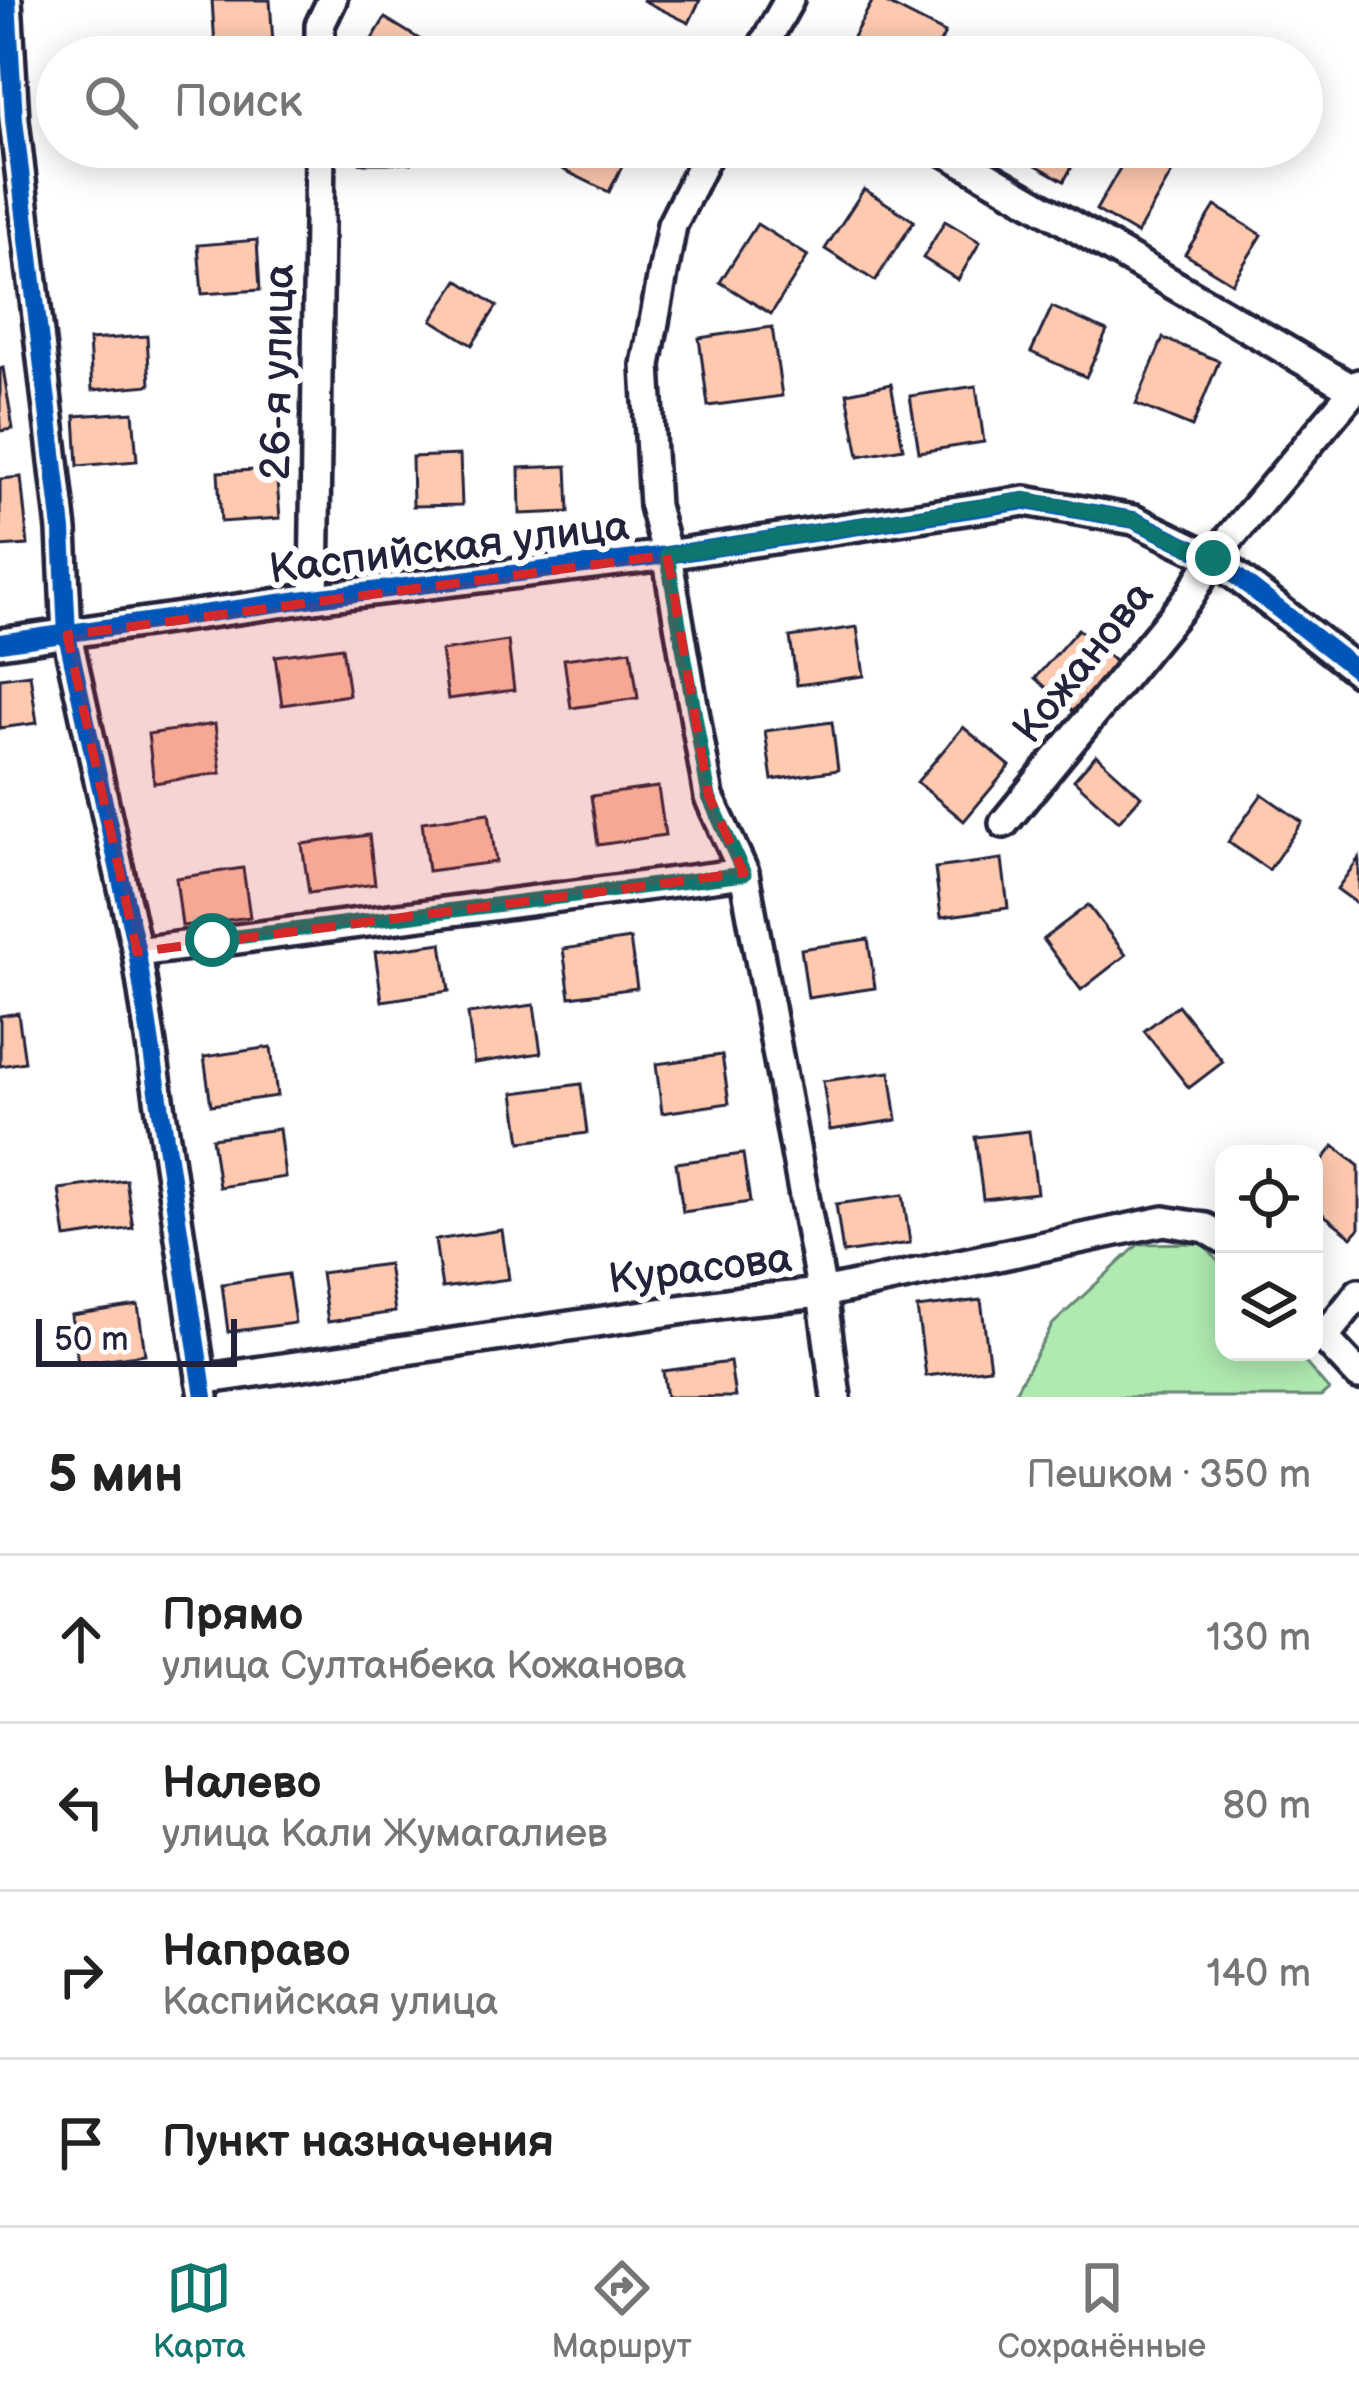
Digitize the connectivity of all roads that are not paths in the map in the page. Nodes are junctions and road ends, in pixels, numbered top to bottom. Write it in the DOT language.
graph roads {
  1 [pos="7,0"];
  2 [pos="332,0"];
  3 [pos="789,0"];
  4 [pos="320,36"];
  5 [pos="775,36"];
  6 [pos="320,168"];
  7 [pos="700,168"];
  8 [pos="975,168"];
  9 [pos="1356,387"];
  10 [pos="667,555"];
  11 [pos="1213,558"];
  12 [pos="314,598"];
  13 [pos="67,635"];
  14 [pos="0,643"];
  15 [pos="1359,672"];
  16 [pos="1004,823"];
  17 [pos="744,874"];
  18 [pos="136,952"];
  19 [pos="1215,1233"];
  20 [pos="822,1293"];
  21 [pos="1359,1293"];
  22 [pos="1323,1328"];
  23 [pos="1323,1336"];
  24 [pos="1359,1375"];
  25 [pos="202,1389"];
  26 [pos="836,1397"];
  1 -- 13 [label="street"];
  2 -- 4 [label="street"];
  3 -- 5 [label="street"];
  6 -- 12 [label="street, 26-я улица"];
  7 -- 10 [label="street"];
  8 -- 9 [label="street"];
  9 -- 11 [label="street, Кожанова"];
  10 -- 11 [label="street, Каспийская улица"];
  10 -- 12 [label="street, Каспийская улица"];
  10 -- 17 [label="street"];
  11 -- 15 [label="street, Каспийская улица"];
  11 -- 16 [label="street, Кожанова"];
  12 -- 13 [label="street, Каспийская улица"];
  13 -- 14 [label="street, Каспийская улица"];
  13 -- 18 [label="street"];
  17 -- 18 [label="street"];
  17 -- 20 [label="street"];
  18 -- 25 [label="street"];
  19 -- 20 [label="street, Курасова"];
  20 -- 25 [label="street, Курасова"];
  20 -- 26 [label="street"];
  21 -- 22 [label="street"];
  23 -- 24 [label="street"];
}
